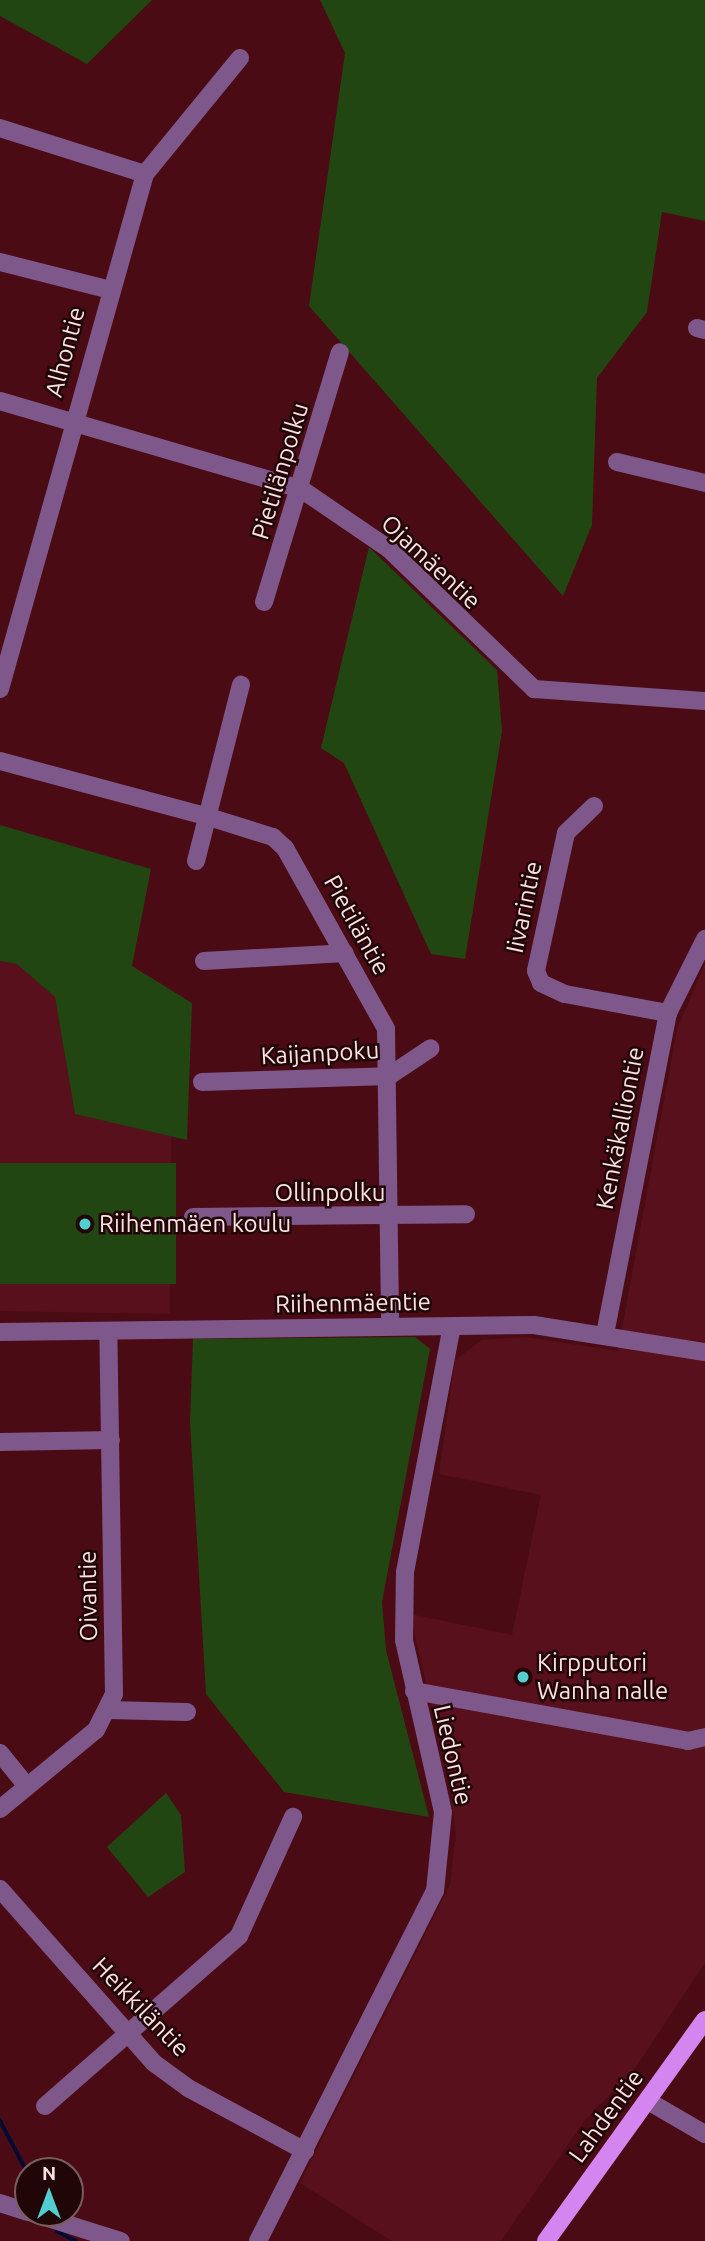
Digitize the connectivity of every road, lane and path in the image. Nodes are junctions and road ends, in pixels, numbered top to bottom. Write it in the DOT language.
graph roads {
  1 [pos="240,58"];
  2 [pos="0,128"];
  3 [pos="145,174"];
  4 [pos="0,262"];
  5 [pos="107,289"];
  6 [pos="340,352"];
  7 [pos="0,401"];
  8 [pos="73,420"];
  9 [pos="617,462"];
  10 [pos="705,483"];
  11 [pos="301,489"];
  12 [pos="264,602"];
  13 [pos="241,685"];
  14 [pos="0,690"];
  15 [pos="705,701"];
  16 [pos="0,761"];
  17 [pos="594,806"];
  18 [pos="209,817"];
  19 [pos="195,861"];
  20 [pos="705,939"];
  21 [pos="345,953"];
  22 [pos="204,961"];
  23 [pos="668,1013"];
  24 [pos="432,1048"];
  25 [pos="389,1076"];
  26 [pos="202,1082"];
  27 [pos="466,1214"];
  28 [pos="193,1217"];
  29 [pos="391,1217"];
  30 [pos="390,1326"];
  31 [pos="452,1326"];
  32 [pos="0,1332"];
  33 [pos="108,1332"];
  34 [pos="605,1334"];
  35 [pos="705,1352"];
  36 [pos="111,1440"];
  37 [pos="0,1442"];
  38 [pos="414,1691"];
  39 [pos="109,1710"];
  40 [pos="187,1712"];
  41 [pos="705,1737"];
  42 [pos="0,1753"];
  43 [pos="26,1785"];
  44 [pos="0,1809"];
  45 [pos="293,1817"];
  46 [pos="0,1889"];
  47 [pos="6,1910"];
  48 [pos="705,2020"];
  49 [pos="131,2035"];
  50 [pos="648,2101"];
  51 [pos="45,2106"];
  52 [pos="705,2134"];
  53 [pos="305,2151"];
  54 [pos="77,2227"];
  55 [pos="121,2241"];
  56 [pos="258,2241"];
  57 [pos="546,2241"];
  1 -- 3 [label="street, Alhontie"];
  2 -- 3 [label="street"];
  3 -- 5 [label="street, Alhontie"];
  4 -- 5 [label="street"];
  5 -- 8 [label="street, Alhontie"];
  6 -- 11 [label="street, Pietilänpolku"];
  7 -- 8 [label="street, Ojamäentie"];
  8 -- 11 [label="street, Ojamäentie"];
  8 -- 14 [label="street, Alhontie"];
  9 -- 10 [label="street"];
  11 -- 12 [label="street, Pietilänpolku"];
  11 -- 15 [label="street, Ojamäentie"];
  13 -- 18 [label="street"];
  16 -- 18 [label="street, Pietiläntie"];
  17 -- 23 [label="street, Iivarintie"];
  18 -- 19 [label="street"];
  18 -- 21 [label="street, Pietiläntie"];
  20 -- 23 [label="street, Kenkäkalliontie"];
  21 -- 22 [label="street"];
  21 -- 25 [label="street, Pietiläntie"];
  23 -- 34 [label="street, Kenkäkalliontie"];
  24 -- 25 [label="street, Kaijanpoku"];
  25 -- 26 [label="street, Kaijanpoku"];
  25 -- 29 [label="street, Pietiläntie"];
  27 -- 29 [label="street, Ollinpolku"];
  28 -- 29 [label="street, Ollinpolku"];
  29 -- 30 [label="street, Pietiläntie"];
  30 -- 31 [label="street, Riihenmäentie"];
  30 -- 33 [label="street, Riihenmäentie"];
  31 -- 34 [label="street, Riihenmäentie"];
  31 -- 38 [label="street, Liedontie"];
  32 -- 33 [label="street, Riihenmäentie"];
  33 -- 36 [label="street, Oivantie"];
  34 -- 35 [label="street, Riihenmäentie"];
  36 -- 37 [label="street"];
  36 -- 39 [label="street, Oivantie"];
  38 -- 41 [label="street"];
  38 -- 53 [label="street, Liedontie"];
  39 -- 40 [label="street"];
  39 -- 43 [label="street"];
  42 -- 43 [label="street"];
  43 -- 44 [label="street"];
  45 -- 49 [label="street"];
  46 -- 47 [label="street, Heikkiläntie"];
  47 -- 49 [label="street, Heikkiläntie"];
  48 -- 50 [label="main road, Lahdentie"];
  49 -- 51 [label="street"];
  49 -- 53 [label="street, Heikkiläntie"];
  50 -- 52 [label="street"];
  50 -- 57 [label="main road, Lahdentie"];
  53 -- 56 [label="street, Liedontie"];
  54 -- 55 [label="street"];
}
